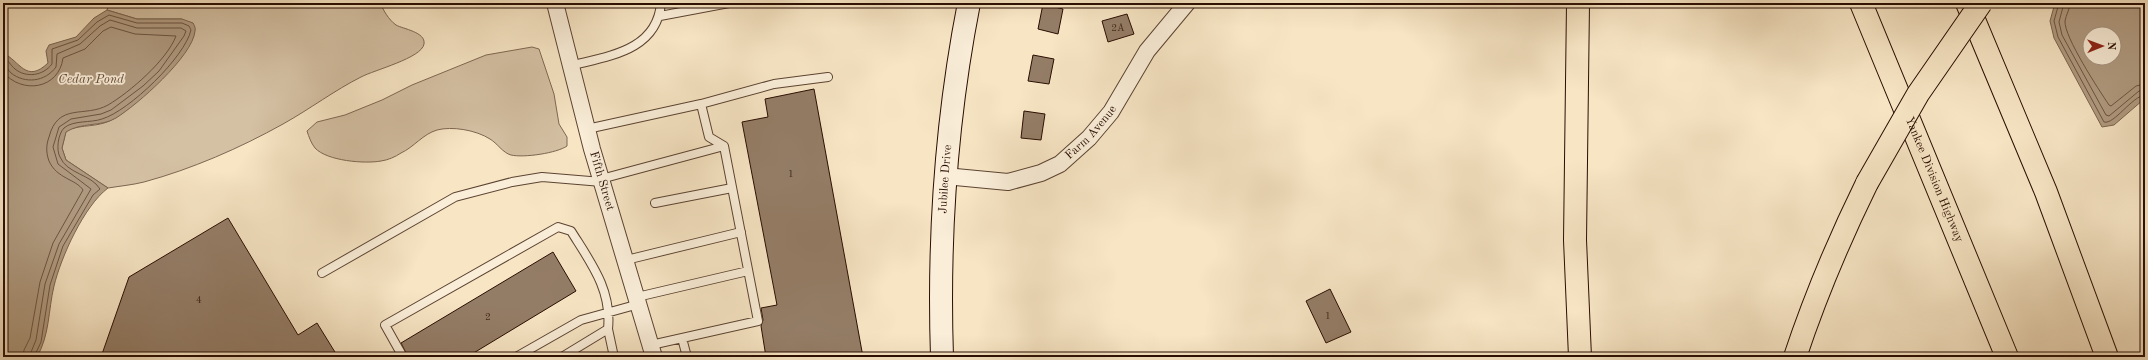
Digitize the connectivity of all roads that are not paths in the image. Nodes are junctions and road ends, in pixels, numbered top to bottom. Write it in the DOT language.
graph roads {
  1 [pos="555,3"];
  2 [pos="661,3"];
  3 [pos="730,3"];
  4 [pos="969,3"];
  5 [pos="1187,3"];
  6 [pos="1578,3"];
  7 [pos="1861,3"];
  8 [pos="1967,3"];
  9 [pos="1981,3"];
  10 [pos="660,16"];
  11 [pos="570,66"];
  12 [pos="828,77"];
  13 [pos="701,104"];
  14 [pos="586,129"];
  15 [pos="724,146"];
  16 [pos="945,176"];
  17 [pos="601,180"];
  18 [pos="732,188"];
  19 [pos="655,203"];
  20 [pos="741,232"];
  21 [pos="626,260"];
  22 [pos="748,271"];
  23 [pos="322,273"];
  24 [pos="638,301"];
  25 [pos="610,312"];
  26 [pos="608,329"];
  27 [pos="682,338"];
  28 [pos="652,351"];
  29 [pos="403,357"];
  30 [pos="516,357"];
  31 [pos="562,357"];
  32 [pos="614,357"];
  33 [pos="687,357"];
  34 [pos="942,357"];
  35 [pos="1580,357"];
  36 [pos="1795,357"];
  37 [pos="2007,357"];
  38 [pos="2107,357"];
  1 -- 11 [label="street, Fifth Street"];
  2 -- 10 [label="lane"];
  3 -- 10 [label="lane"];
  4 -- 16 [label="street, Jubilee Drive"];
  5 -- 16 [label="street, Farm Avenue"];
  6 -- 35 [label="highway"];
  7 -- 37 [label="highway, Yankee Division Highway"];
  8 -- 38 [label="highway"];
  9 -- 36 [label="highway, bridge"];
  10 -- 11 [label="lane"];
  11 -- 14 [label="street, Fifth Street"];
  12 -- 13 [label="lane"];
  13 -- 14 [label="lane"];
  13 -- 15 [label="lane"];
  14 -- 17 [label="street, Fifth Street"];
  15 -- 17 [label="lane"];
  15 -- 18 [label="lane"];
  16 -- 34 [label="street, Jubilee Drive"];
  17 -- 21 [label="street, Fifth Street"];
  17 -- 23 [label="lane"];
  18 -- 19 [label="lane"];
  18 -- 20 [label="lane"];
  20 -- 21 [label="lane"];
  20 -- 22 [label="lane"];
  21 -- 24 [label="street, Fifth Street"];
  22 -- 24 [label="lane"];
  22 -- 27 [label="lane"];
  24 -- 25 [label="lane"];
  24 -- 28 [label="street, Fifth Street"];
  25 -- 26 [label="lane"];
  25 -- 29 [label="lane"];
  25 -- 30 [label="lane"];
  26 -- 31 [label="lane"];
  26 -- 32 [label="lane"];
  27 -- 28 [label="lane"];
  27 -- 33 [label="lane"];
}
